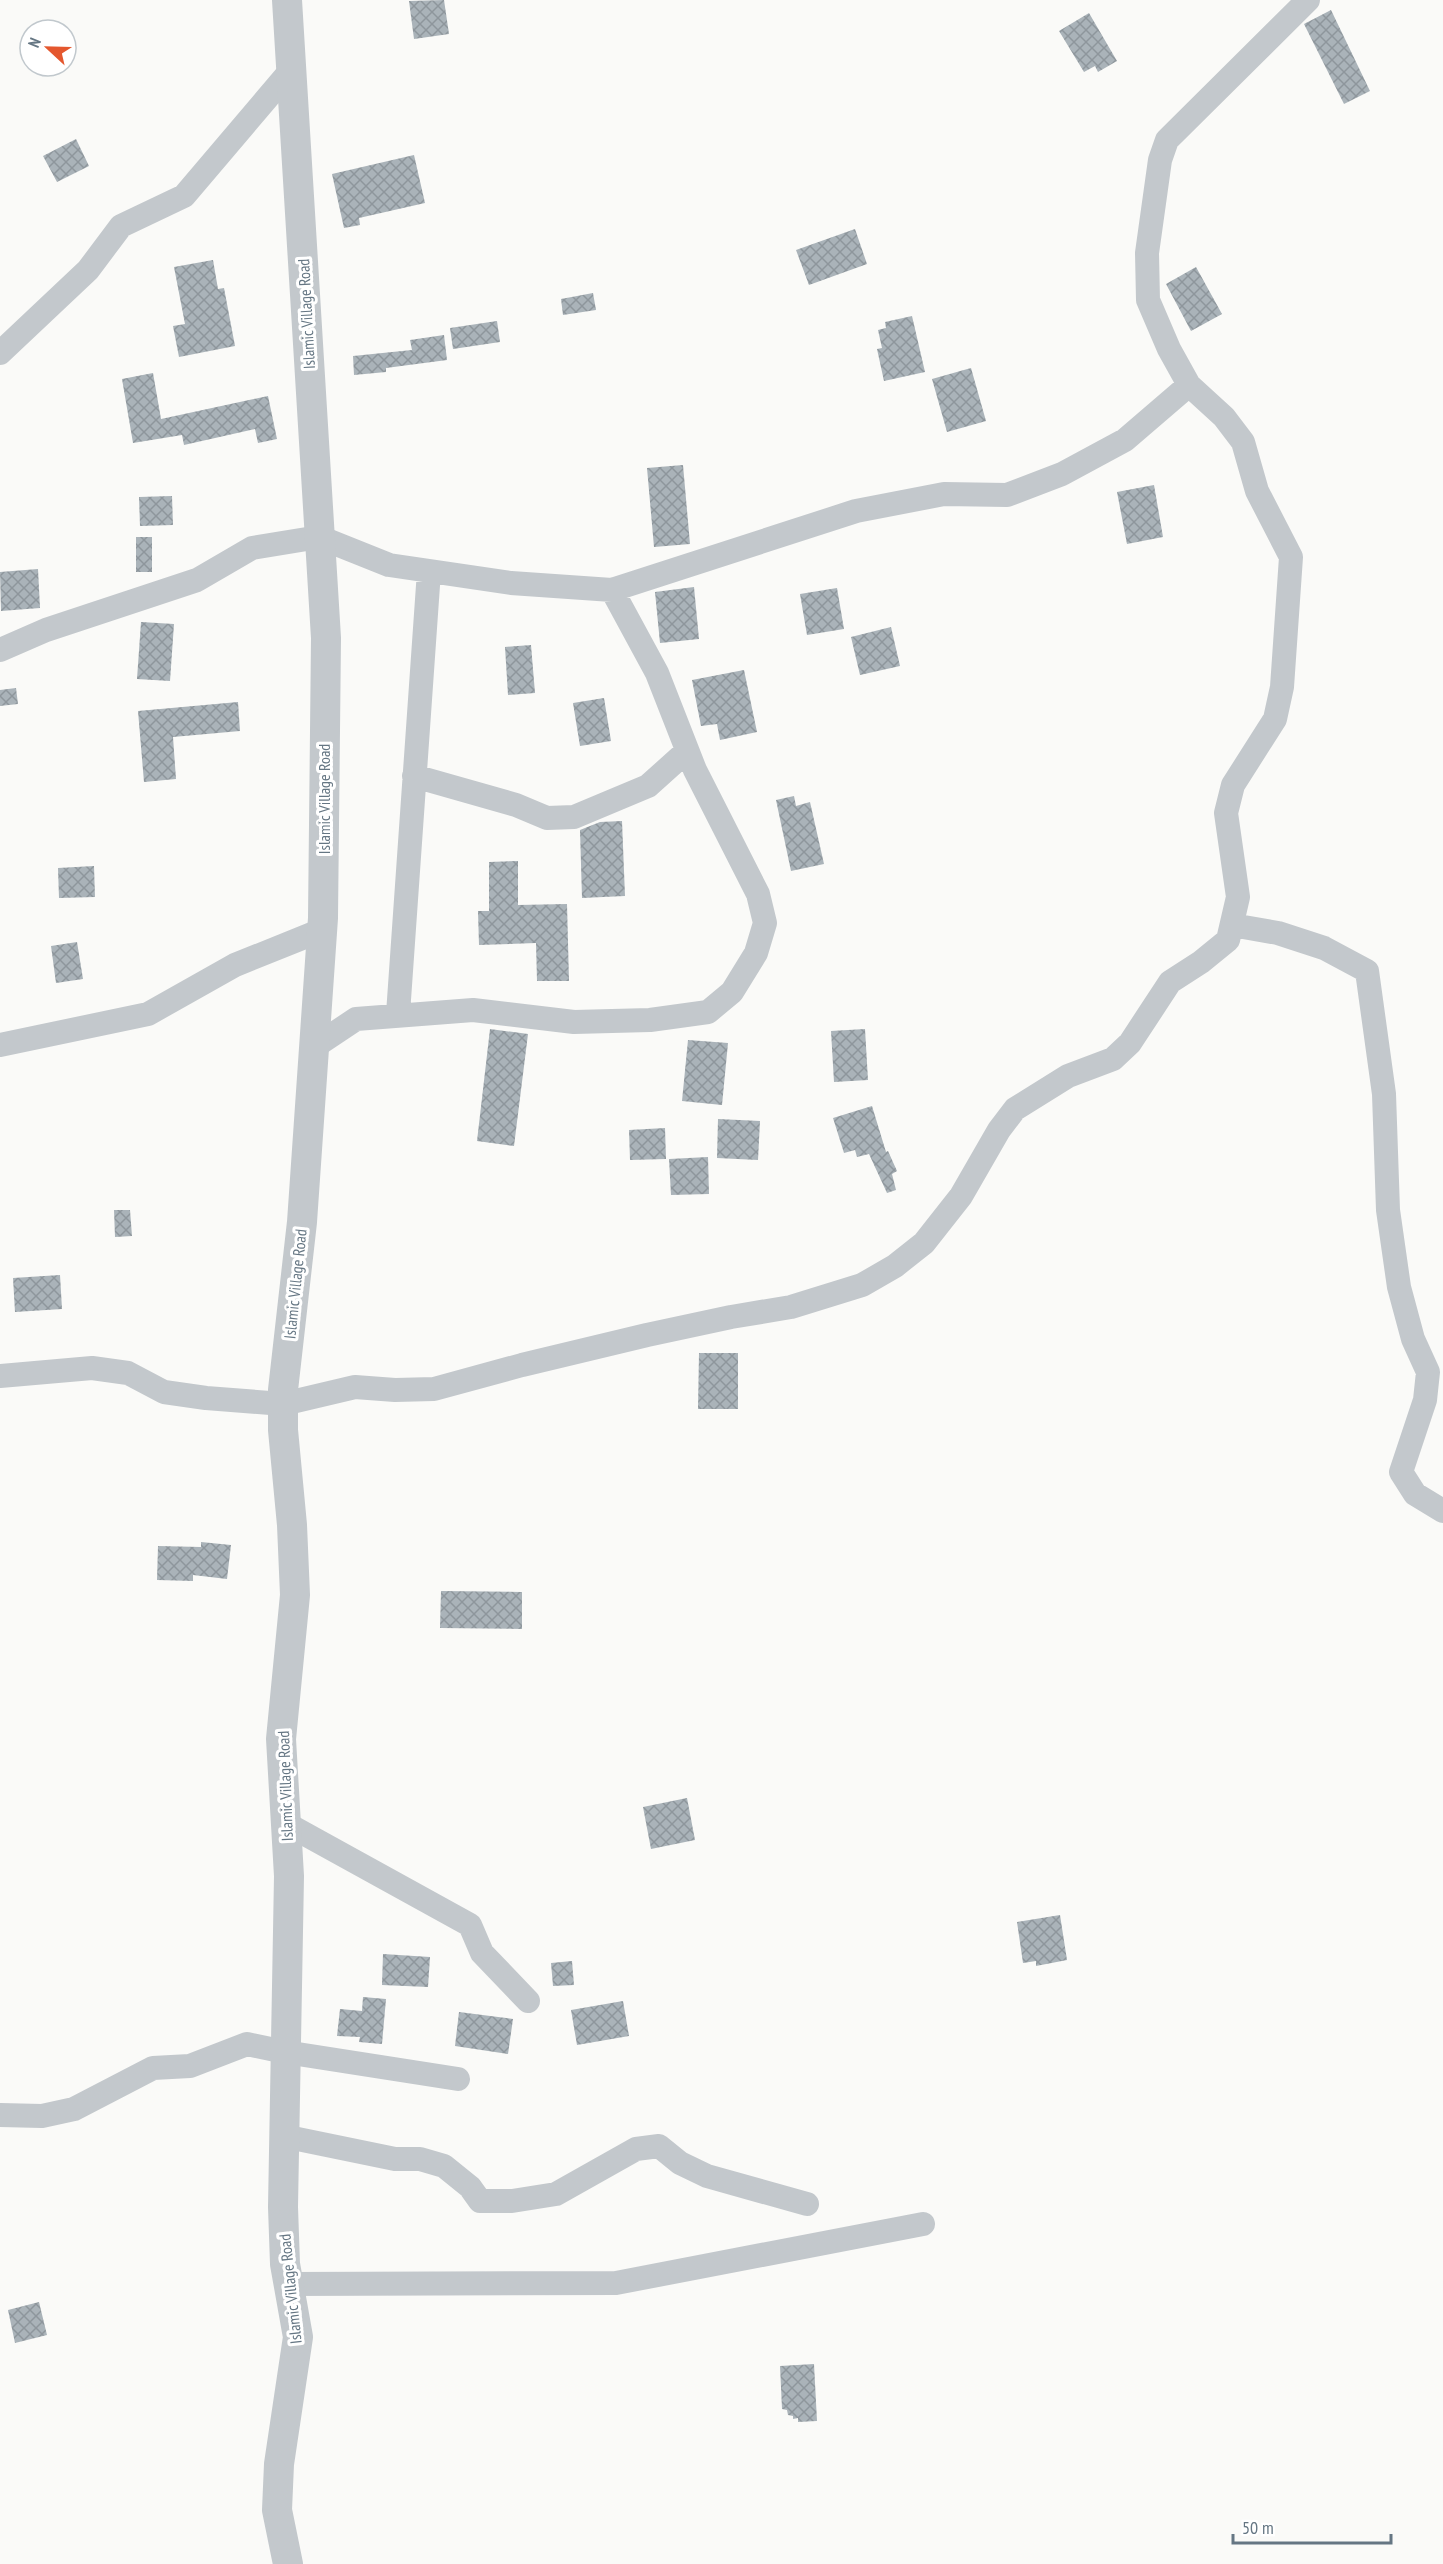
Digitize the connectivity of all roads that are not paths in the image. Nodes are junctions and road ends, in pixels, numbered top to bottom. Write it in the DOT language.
graph roads {
  1 [pos="287,0"];
  2 [pos="1308,0"];
  3 [pos="291,70"];
  4 [pos="0,354"];
  5 [pos="1189,385"];
  6 [pos="320,537"];
  7 [pos="429,571"];
  8 [pos="612,590"];
  9 [pos="0,651"];
  10 [pos="687,751"];
  11 [pos="414,776"];
  12 [pos="1232,925"];
  13 [pos="322,930"];
  14 [pos="398,1014"];
  15 [pos="0,1045"];
  16 [pos="314,1047"];
  17 [pos="0,1376"];
  18 [pos="283,1404"];
  19 [pos="1443,1511"];
  20 [pos="285,1823"];
  21 [pos="528,2001"];
  22 [pos="285,2052"];
  23 [pos="458,2079"];
  24 [pos="0,2115"];
  25 [pos="283,2136"];
  26 [pos="807,2204"];
  27 [pos="923,2224"];
  28 [pos="289,2284"];
  29 [pos="288,2564"];
  1 -- 3 [label="street, Islamic Village Road"];
  2 -- 5 [label="street"];
  3 -- 4 [label="street"];
  3 -- 6 [label="street, Islamic Village Road"];
  5 -- 8 [label="street"];
  5 -- 12 [label="street"];
  6 -- 7 [label="street"];
  6 -- 9 [label="street"];
  6 -- 13 [label="street, Islamic Village Road"];
  7 -- 8 [label="street"];
  7 -- 11 [label="street"];
  8 -- 10 [label="street"];
  10 -- 11 [label="street"];
  10 -- 14 [label="street"];
  11 -- 14 [label="street"];
  12 -- 18 [label="street"];
  12 -- 19 [label="street"];
  13 -- 15 [label="street"];
  13 -- 16 [label="street, Islamic Village Road"];
  14 -- 16 [label="street"];
  16 -- 18 [label="street, Islamic Village Road"];
  17 -- 18 [label="street"];
  18 -- 20 [label="street, Islamic Village Road"];
  20 -- 21 [label="street"];
  20 -- 22 [label="street, Islamic Village Road"];
  22 -- 23 [label="street"];
  22 -- 24 [label="street"];
  22 -- 25 [label="street, Islamic Village Road"];
  25 -- 26 [label="street"];
  25 -- 28 [label="street, Islamic Village Road"];
  27 -- 28 [label="street"];
  28 -- 29 [label="street, Islamic Village Road"];
}
